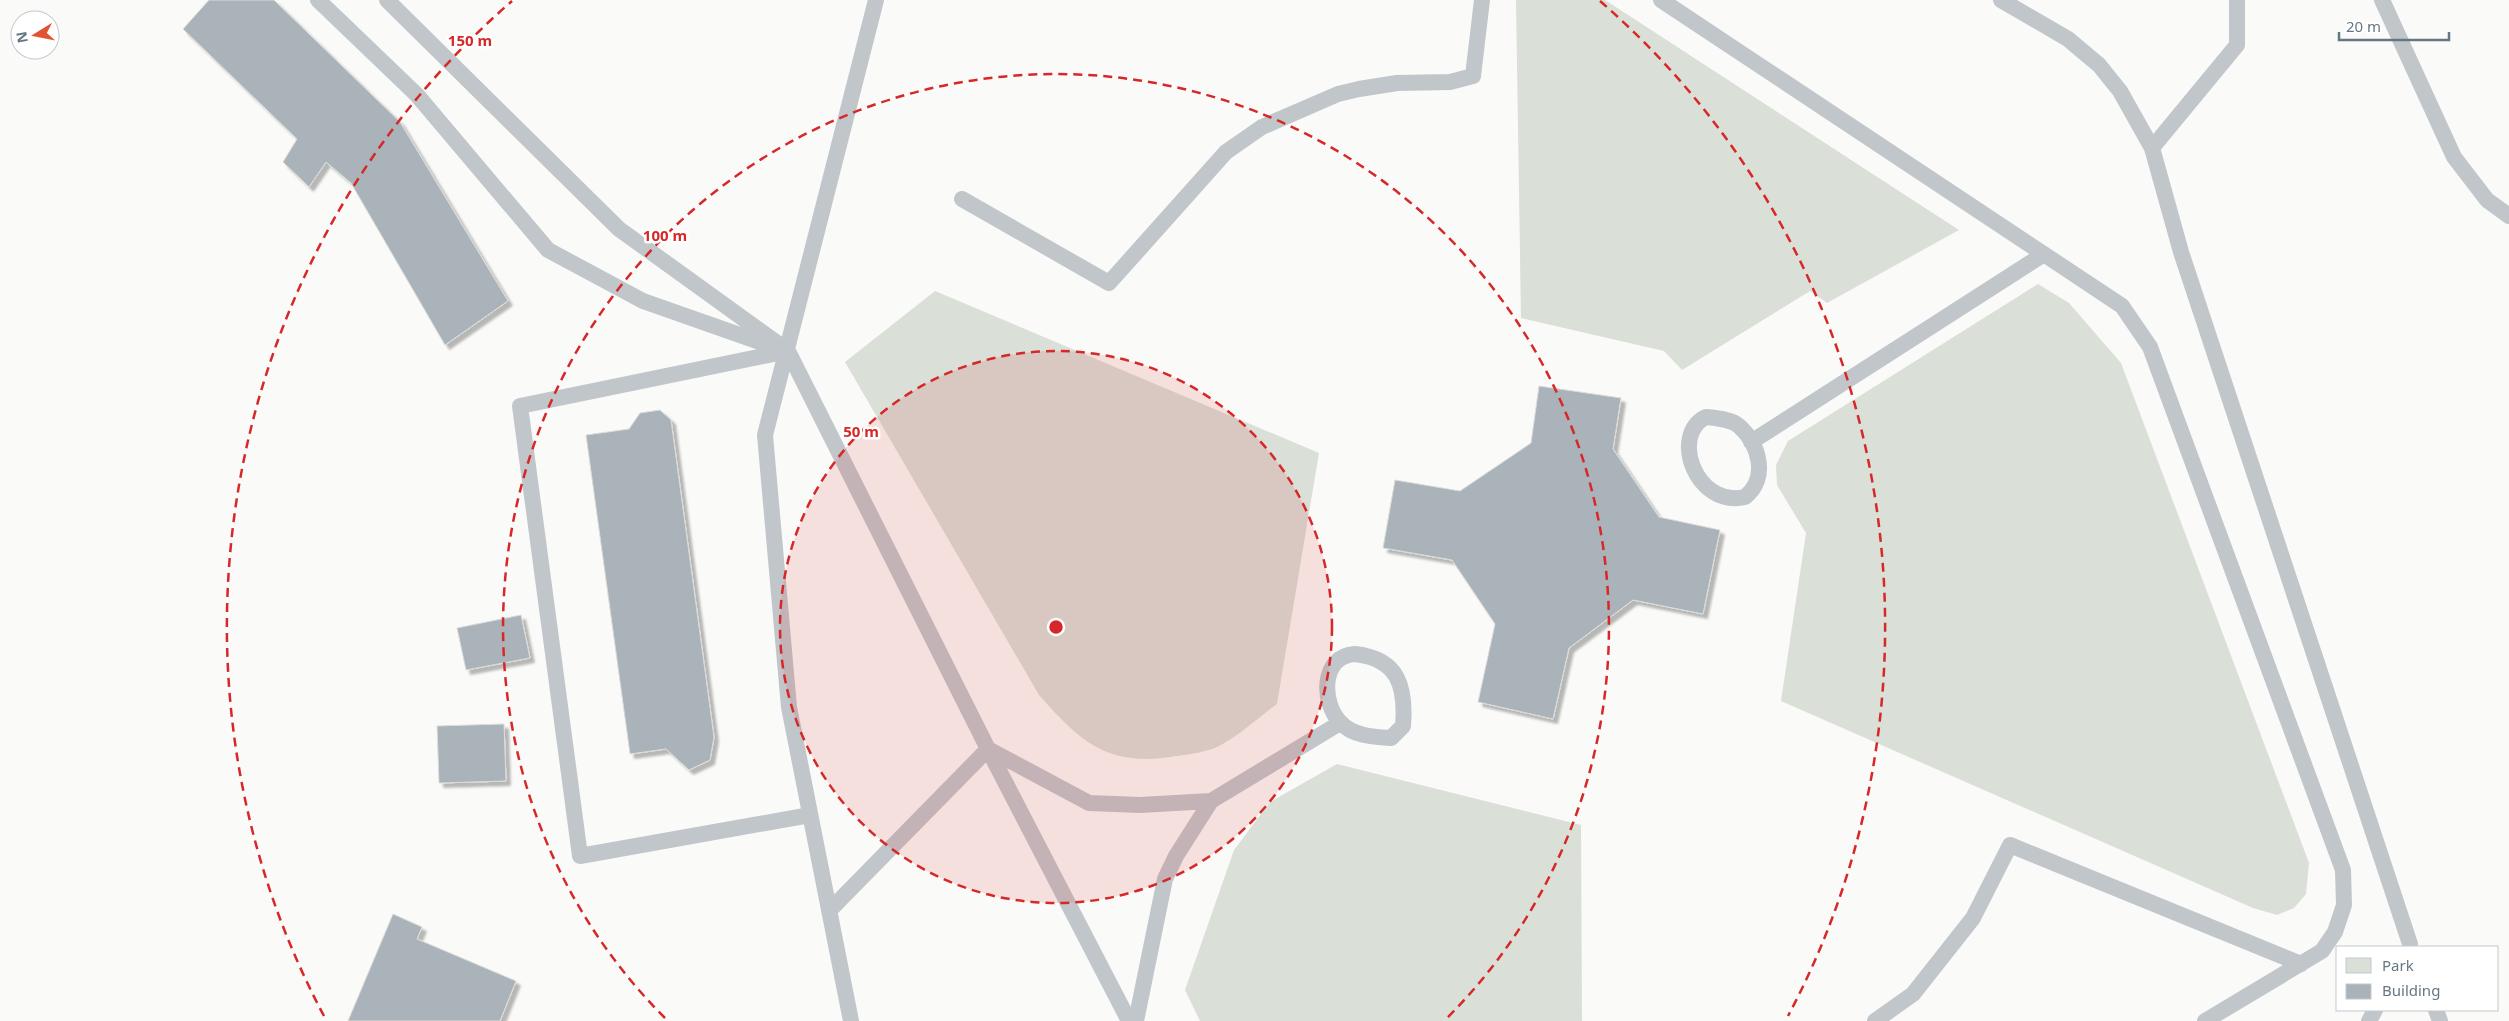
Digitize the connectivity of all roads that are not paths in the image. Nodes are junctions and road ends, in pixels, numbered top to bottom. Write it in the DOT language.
graph roads {
  1 [pos="318,0"];
  2 [pos="387,0"];
  3 [pos="876,0"];
  4 [pos="1482,0"];
  5 [pos="1661,0"];
  6 [pos="2001,0"];
  7 [pos="2237,0"];
  8 [pos="2382,0"];
  9 [pos="2152,148"];
  10 [pos="962,199"];
  11 [pos="2509,216"];
  12 [pos="2044,254"];
  13 [pos="788,351"];
  14 [pos="1751,442"];
  15 [pos="1340,723"];
  16 [pos="988,749"];
  17 [pos="1211,801"];
  18 [pos="810,816"];
  19 [pos="829,911"];
  20 [pos="2410,946"];
  21 [pos="2301,964"];
  22 [pos="851,1021"];
  23 [pos="1129,1021"];
  24 [pos="1136,1021"];
  25 [pos="1875,1021"];
  26 [pos="2205,1021"];
  1 -- 13 [label="lane"];
  2 -- 13 [label="lane"];
  3 -- 13 [label="lane"];
  4 -- 10 [label="lane"];
  5 -- 12 [label="lane"];
  6 -- 9 [label="lane"];
  7 -- 9 [label="lane"];
  8 -- 11 [label="lane"];
  9 -- 20 [label="lane"];
  12 -- 14 [label="lane"];
  12 -- 21 [label="lane"];
  13 -- 16 [label="lane"];
  13 -- 18 [label="lane"];
  13 -- 18 [label="lane"];
  14 -- 14 [label="lane"];
  15 -- 15 [label="lane"];
  15 -- 17 [label="lane"];
  16 -- 17 [label="lane"];
  16 -- 19 [label="lane"];
  16 -- 23 [label="lane"];
  17 -- 24 [label="lane"];
  18 -- 19 [label="lane"];
  19 -- 22 [label="lane"];
  21 -- 25 [label="lane"];
  21 -- 26 [label="lane"];
}
